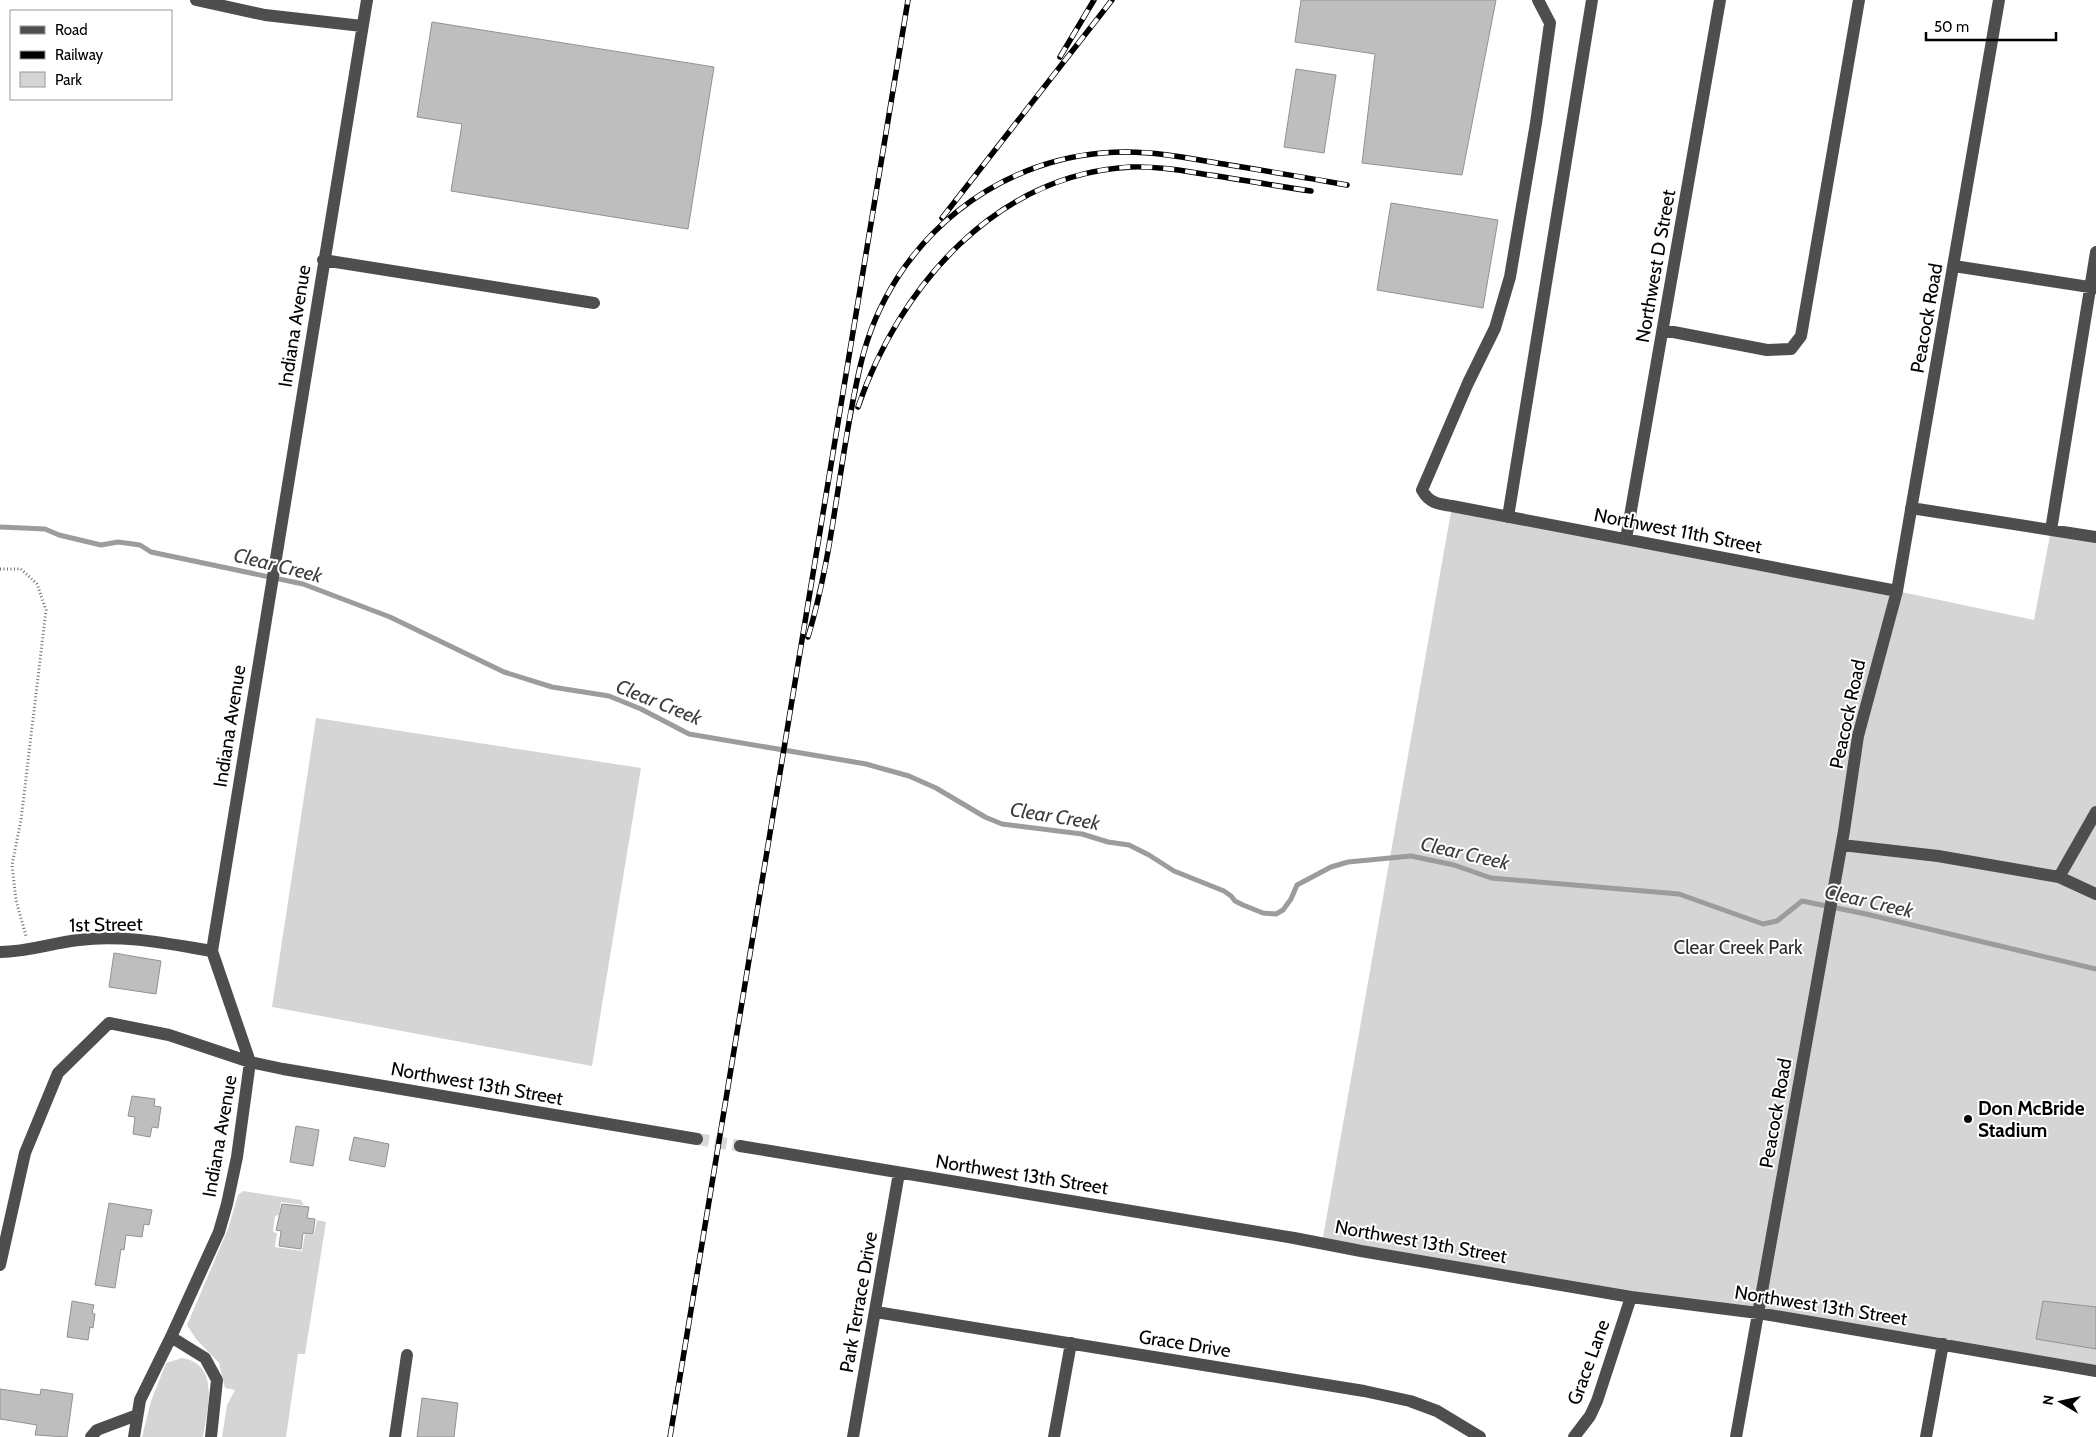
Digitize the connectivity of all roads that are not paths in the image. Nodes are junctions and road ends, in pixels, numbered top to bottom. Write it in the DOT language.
graph roads {
  1 [pos="196,0"];
  2 [pos="367,0"];
  3 [pos="1538,0"];
  4 [pos="1592,0"];
  5 [pos="1720,0"];
  6 [pos="1859,0"];
  7 [pos="1999,0"];
  8 [pos="362,26"];
  9 [pos="2096,252"];
  10 [pos="323,260"];
  11 [pos="1954,266"];
  12 [pos="2093,288"];
  13 [pos="594,303"];
  14 [pos="1662,330"];
  15 [pos="1911,508"];
  16 [pos="1508,517"];
  17 [pos="2051,530"];
  18 [pos="2096,537"];
  19 [pos="1626,539"];
  20 [pos="1897,591"];
  21 [pos="2096,812"];
  22 [pos="1840,851"];
  23 [pos="2059,876"];
  24 [pos="2096,894"];
  25 [pos="212,951"];
  26 [pos="0,952"];
  27 [pos="250,1062"];
  28 [pos="697,1139"];
  29 [pos="740,1146"];
  30 [pos="899,1173"];
  31 [pos="0,1265"];
  32 [pos="1631,1297"];
  33 [pos="876,1312"];
  34 [pos="1758,1313"];
  35 [pos="171,1337"];
  36 [pos="1071,1343"];
  37 [pos="1942,1344"];
  38 [pos="407,1354"];
  39 [pos="2096,1371"];
  40 [pos="137,1415"];
  41 [pos="91,1437"];
  42 [pos="134,1437"];
  43 [pos="211,1437"];
  44 [pos="395,1437"];
  45 [pos="853,1437"];
  46 [pos="1054,1437"];
  47 [pos="1480,1437"];
  48 [pos="1574,1437"];
  49 [pos="1736,1437"];
  50 [pos="1926,1437"];
  1 -- 8 [label="street"];
  2 -- 8 [label="street, Indiana Avenue"];
  3 -- 16 [label="street, Northwest 11th Street"];
  4 -- 16 [label="street"];
  5 -- 14 [label="street, Northwest D Street"];
  6 -- 14 [label="street"];
  7 -- 11 [label="street, Peacock Road"];
  8 -- 10 [label="street, Indiana Avenue"];
  9 -- 12 [label="street"];
  10 -- 13 [label="street"];
  10 -- 25 [label="street, Indiana Avenue"];
  11 -- 12 [label="street"];
  11 -- 15 [label="street, Peacock Road"];
  12 -- 17 [label="street"];
  14 -- 19 [label="street, Northwest D Street"];
  15 -- 17 [label="street"];
  15 -- 20 [label="street, Peacock Road"];
  16 -- 19 [label="street, Northwest 11th Street"];
  17 -- 18 [label="street"];
  19 -- 20 [label="street, Northwest 11th Street"];
  20 -- 22 [label="street, Peacock Road"];
  21 -- 23 [label="street"];
  22 -- 23 [label="street"];
  22 -- 34 [label="street, Peacock Road"];
  23 -- 24 [label="street"];
  25 -- 26 [label="street, 1st Street"];
  25 -- 27 [label="street, Indiana Avenue"];
  27 -- 28 [label="street, Northwest 13th Street"];
  27 -- 31 [label="street, Northwest 13th Street"];
  27 -- 35 [label="street, Indiana Avenue"];
  29 -- 30 [label="street, Northwest 13th Street"];
  30 -- 32 [label="street, Northwest 13th Street"];
  30 -- 33 [label="street, Park Terrace Drive"];
  32 -- 34 [label="street, Northwest 13th Street"];
  32 -- 48 [label="street, Grace Lane"];
  33 -- 36 [label="street, Grace Drive"];
  33 -- 45 [label="street, Park Terrace Drive"];
  34 -- 37 [label="street, Northwest 13th Street"];
  34 -- 49 [label="street, Peacock Road"];
  35 -- 40 [label="street, Indiana Avenue"];
  35 -- 43 [label="street"];
  36 -- 46 [label="street"];
  36 -- 47 [label="street, Grace Drive"];
  37 -- 39 [label="street, Northwest 13th Street"];
  37 -- 50 [label="street"];
  38 -- 44 [label="street"];
  40 -- 41 [label="street"];
  40 -- 42 [label="street, Indiana Avenue"];
}
